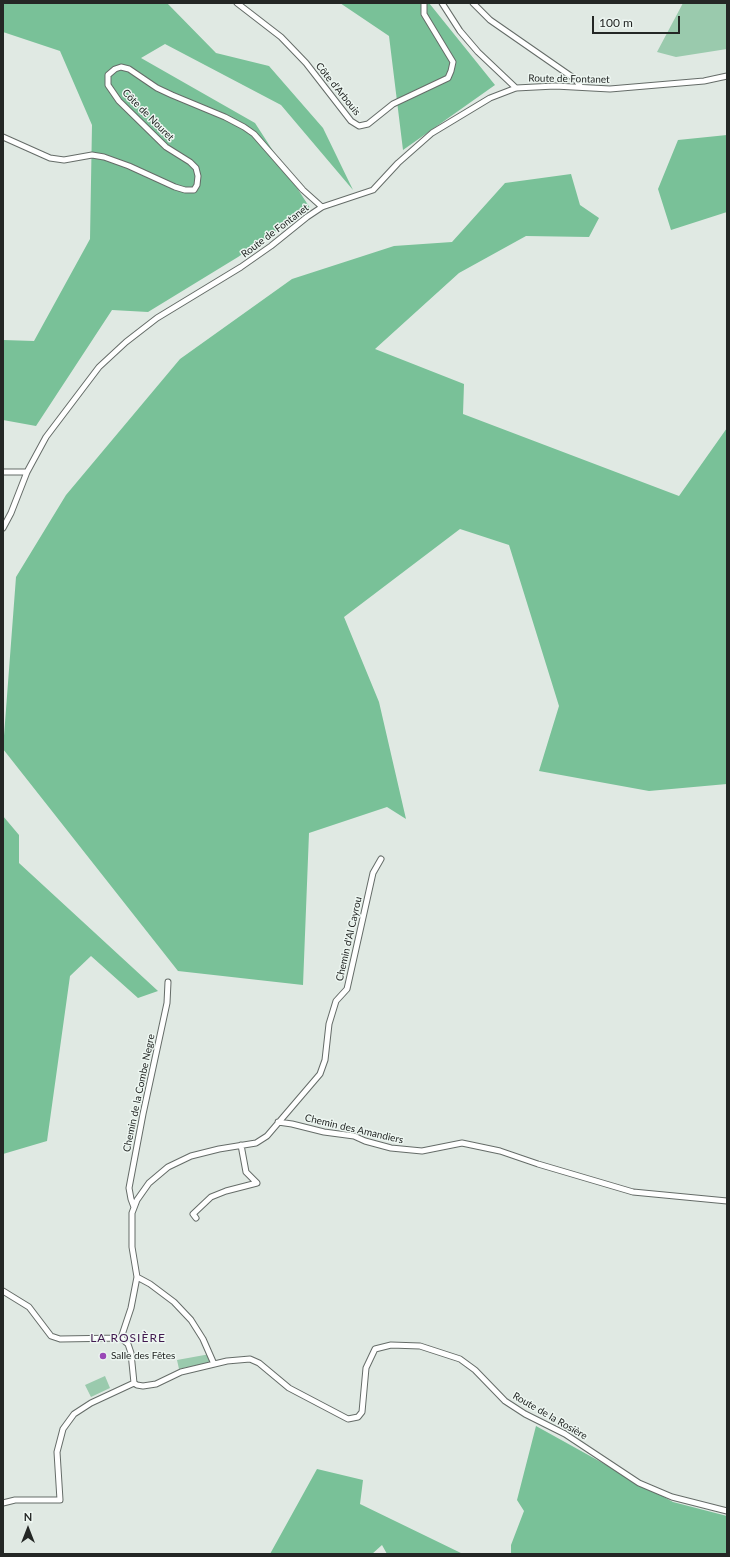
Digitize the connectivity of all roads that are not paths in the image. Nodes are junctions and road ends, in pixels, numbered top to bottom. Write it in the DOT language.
graph roads {
  1 [pos="237,3"];
  2 [pos="424,3"];
  3 [pos="442,3"];
  4 [pos="473,3"];
  5 [pos="727,76"];
  6 [pos="581,87"];
  7 [pos="516,88"];
  8 [pos="3,137"];
  9 [pos="322,207"];
  10 [pos="3,472"];
  11 [pos="27,472"];
  12 [pos="3,528"];
  13 [pos="381,859"];
  14 [pos="168,982"];
  15 [pos="278,1122"];
  16 [pos="241,1145"];
  17 [pos="727,1201"];
  18 [pos="134,1207"];
  19 [pos="196,1218"];
  20 [pos="137,1277"];
  21 [pos="3,1291"];
  22 [pos="121,1338"];
  23 [pos="214,1364"];
  24 [pos="134,1382"];
  25 [pos="3,1504"];
  26 [pos="727,1511"];
  1 -- 2 [label="street, Côte d'Arbouis"];
  3 -- 7 [label="street"];
  4 -- 6 [label="street"];
  5 -- 6 [label="street, Route de Fontanet"];
  6 -- 7 [label="street, Route de Fontanet"];
  7 -- 9 [label="street, Route de Fontanet"];
  8 -- 9 [label="street, Côte de Nouret"];
  9 -- 11 [label="street, Route de Fontanet"];
  10 -- 11 [label="street"];
  11 -- 12 [label="street, Route de Fontanet"];
  13 -- 15 [label="street, Chemin d'Al Cayrou"];
  14 -- 18 [label="street, Chemin de la Combe Negre"];
  15 -- 16 [label="street"];
  15 -- 17 [label="street, Chemin des Amandiers"];
  16 -- 18 [label="street"];
  16 -- 19 [label="street"];
  18 -- 20 [label="street"];
  20 -- 22 [label="street"];
  20 -- 23 [label="street"];
  21 -- 22 [label="street"];
  22 -- 24 [label="street"];
  23 -- 24 [label="street, Route de la Rosière"];
  23 -- 26 [label="street, Route de la Rosière"];
  24 -- 25 [label="street"];
}
